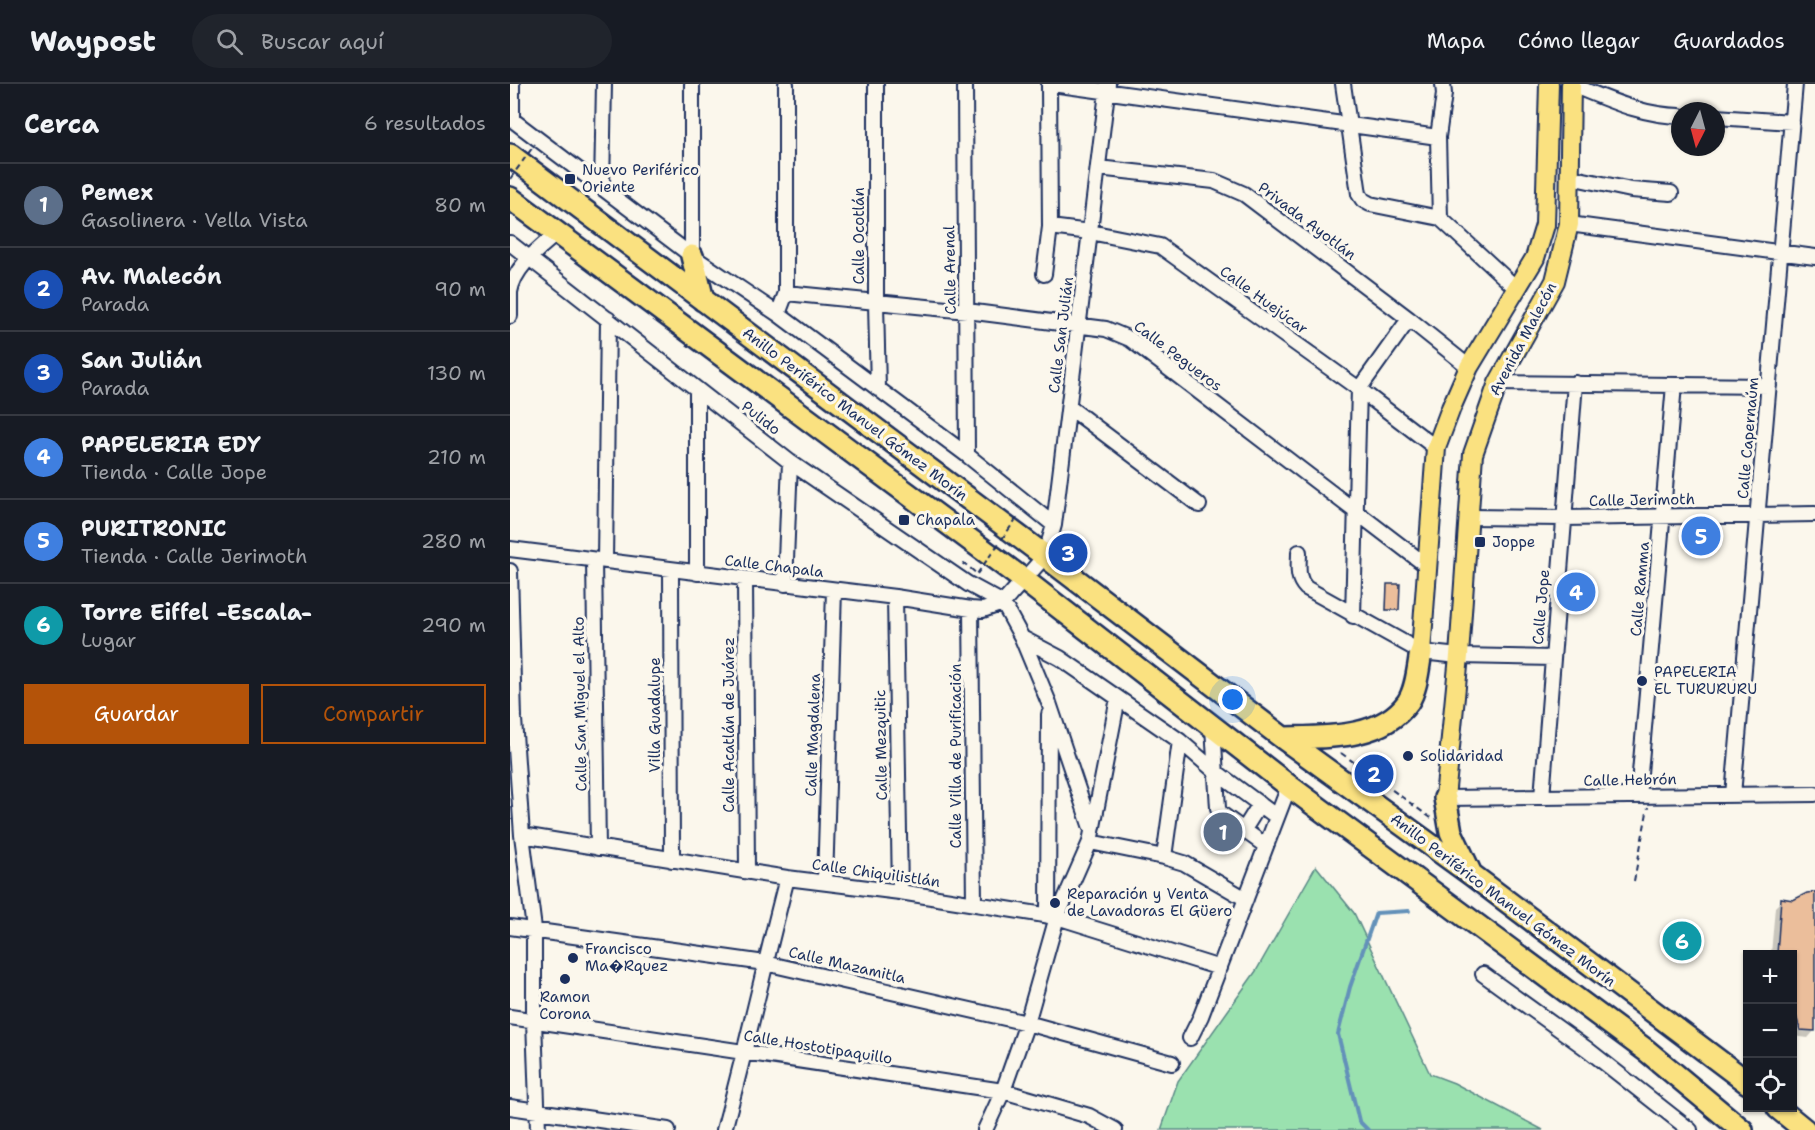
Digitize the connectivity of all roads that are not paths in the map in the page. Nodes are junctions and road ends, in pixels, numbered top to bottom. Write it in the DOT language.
graph roads {
  1 [pos="512,84"];
  2 [pos="604,84"];
  3 [pos="692,84"];
  4 [pos="786,84"];
  5 [pos="876,84"];
  6 [pos="965,84"];
  7 [pos="1051,84"];
  8 [pos="1343,84"];
  9 [pos="1443,84"];
  10 [pos="1549,84"];
  11 [pos="1795,84"];
  12 [pos="1576,85"];
  13 [pos="1108,87"];
  14 [pos="1671,116"];
  15 [pos="1725,118"];
  16 [pos="511,119"];
  17 [pos="1792,122"];
  18 [pos="1350,124"];
  19 [pos="1438,137"];
  20 [pos="510,156"];
  21 [pos="1098,168"];
  22 [pos="1570,177"];
  23 [pos="602,188"];
  24 [pos="1671,194"];
  25 [pos="510,198"];
  26 [pos="1440,218"];
  27 [pos="1569,224"];
  28 [pos="1050,227"];
  29 [pos="1090,232"];
  30 [pos="557,233"];
  31 [pos="510,243"];
  32 [pos="1780,253"];
  33 [pos="692,256"];
  34 [pos="530,257"];
  35 [pos="1815,257"];
  36 [pos="1044,274"];
  37 [pos="1517,289"];
  38 [pos="786,293"];
  39 [pos="703,300"];
  40 [pos="876,303"];
  41 [pos="968,311"];
  42 [pos="778,314"];
  43 [pos="510,316"];
  44 [pos="608,319"];
  45 [pos="1409,319"];
  46 [pos="1079,326"];
  47 [pos="1469,368"];
  48 [pos="1498,382"];
  49 [pos="1575,383"];
  50 [pos="1674,384"];
  51 [pos="1769,386"];
  52 [pos="697,389"];
  53 [pos="878,389"];
  54 [pos="1359,389"];
  55 [pos="1069,407"];
  56 [pos="1436,448"];
  57 [pos="967,455"];
  58 [pos="790,462"];
  59 [pos="1199,505"];
  60 [pos="1355,511"];
  61 [pos="1815,514"];
  62 [pos="1758,515"];
  63 [pos="1662,516"];
  64 [pos="1469,517"];
  65 [pos="1564,518"];
  66 [pos="1054,525"];
  67 [pos="510,549"];
  68 [pos="1299,552"];
  69 [pos="1045,556"];
  70 [pos="600,561"];
  71 [pos="1427,566"];
  72 [pos="671,570"];
  73 [pos="510,572"];
  74 [pos="697,573"];
  75 [pos="745,579"];
  76 [pos="1024,580"];
  77 [pos="784,584"];
  78 [pos="834,590"];
  79 [pos="895,597"];
  80 [pos="1003,603"];
  81 [pos="971,609"];
  82 [pos="1353,616"];
  83 [pos="1023,638"];
  84 [pos="1421,652"];
  85 [pos="1459,656"];
  86 [pos="1553,658"];
  87 [pos="1118,698"];
  88 [pos="1049,703"];
  89 [pos="512,719"];
  90 [pos="1214,727"];
  91 [pos="1283,738"];
  92 [pos="1180,741"];
  93 [pos="1216,772"];
  94 [pos="1289,786"];
  95 [pos="1815,794"];
  96 [pos="1733,795"];
  97 [pos="1644,796"];
  98 [pos="1542,797"];
  99 [pos="1445,798"];
  100 [pos="1260,804"];
  101 [pos="1277,817"];
  102 [pos="1091,828"];
  103 [pos="1243,831"];
  104 [pos="522,836"];
  105 [pos="1090,843"];
  106 [pos="1266,846"];
  107 [pos="598,848"];
  108 [pos="1164,857"];
  109 [pos="672,860"];
  110 [pos="747,870"];
  111 [pos="1472,875"];
  112 [pos="787,878"];
  113 [pos="825,882"];
  114 [pos="900,892"];
  115 [pos="1246,899"];
  116 [pos="974,903"];
  117 [pos="1052,916"];
  118 [pos="510,927"];
  119 [pos="534,929"];
  120 [pos="765,963"];
  121 [pos="1220,968"];
  122 [pos="1483,974"];
  123 [pos="510,1017"];
  124 [pos="534,1021"];
  125 [pos="1028,1023"];
  126 [pos="1190,1038"];
  127 [pos="746,1053"];
  128 [pos="1172,1063"];
  129 [pos="1743,1079"];
  130 [pos="1003,1091"];
  131 [pos="510,1107"];
  132 [pos="537,1112"];
  133 [pos="1784,1112"];
  134 [pos="538,1130"];
  135 [pos="668,1130"];
  136 [pos="724,1130"];
  137 [pos="985,1130"];
  138 [pos="1115,1130"];
  139 [pos="1690,1130"];
  140 [pos="1742,1130"];
  141 [pos="1805,1130"];
  1 -- 16 [label="street"];
  2 -- 23 [label="street"];
  3 -- 33 [label="street"];
  4 -- 38 [label="street"];
  5 -- 40 [label="street, Calle Ocotlán"];
  6 -- 41 [label="street, Calle Arenal"];
  7 -- 13 [label="street"];
  7 -- 28 [label="street"];
  8 -- 18 [label="street"];
  9 -- 19 [label="street"];
  10 -- 37 [label="main road, Avenida Malecón"];
  11 -- 17 [label="street, Calle Capernaúm"];
  12 -- 14 [label="street"];
  12 -- 22 [label="main road, Avenida Malecón"];
  13 -- 18 [label="street"];
  13 -- 21 [label="street, Calle San Julián"];
  15 -- 17 [label="street"];
  16 -- 23 [label="street"];
  17 -- 32 [label="street, Calle Capernaúm"];
  18 -- 19 [label="street"];
  18 -- 26 [label="street"];
  19 -- 26 [label="street"];
  20 -- 39 [label="highway, Anillo Periférico Manuel Gómez Morín"];
  21 -- 29 [label="street, Calle San Julián"];
  21 -- 45 [label="street, Privada Ayotlán"];
  22 -- 24 [label="street"];
  22 -- 27 [label="main road, Avenida Malecón"];
  23 -- 33 [label="street"];
  25 -- 30 [label="highway"];
  26 -- 37 [label="street"];
  27 -- 32 [label="street"];
  27 -- 48 [label="main road, Avenida Malecón"];
  28 -- 29 [label="street, Calle Huejúcar"];
  28 -- 36 [label="street"];
  29 -- 46 [label="street, Calle San Julián"];
  29 -- 54 [label="street, Calle Huejúcar"];
  30 -- 34 [label="street"];
  30 -- 76 [label="highway"];
  31 -- 34 [label="street, Pulido"];
  32 -- 35 [label="street"];
  32 -- 51 [label="street, Calle Capernaúm"];
  33 -- 39 [label="highway"];
  33 -- 42 [label="street"];
  34 -- 43 [label="street"];
  34 -- 44 [label="street, Pulido"];
  37 -- 47 [label="main road, Avenida Malecón"];
  38 -- 40 [label="street, Calle Pegueros"];
  38 -- 42 [label="street"];
  39 -- 69 [label="highway, Anillo Periférico Manuel Gómez Morín"];
  40 -- 41 [label="street, Calle Pegueros"];
  40 -- 53 [label="street, Calle Ocotlán"];
  41 -- 46 [label="street, Calle Pegueros"];
  41 -- 57 [label="street, Calle Arenal"];
  42 -- 53 [label="street"];
  44 -- 52 [label="street, Pulido"];
  44 -- 70 [label="street, Calle San Miguel el Alto"];
  45 -- 47 [label="street, Privada Ayotlán"];
  45 -- 54 [label="street"];
  46 -- 55 [label="street, Calle San Julián"];
  46 -- 60 [label="street, Calle Pegueros"];
  47 -- 56 [label="main road, Avenida Malecón"];
  48 -- 49 [label="street"];
  48 -- 64 [label="main road, Avenida Malecón"];
  49 -- 50 [label="street"];
  49 -- 65 [label="street, Calle Jope"];
  50 -- 51 [label="street"];
  50 -- 63 [label="street, Calle Ramma"];
  51 -- 62 [label="street, Calle Capernaúm"];
  52 -- 58 [label="street, Pulido"];
  52 -- 74 [label="street"];
  53 -- 57 [label="street"];
  54 -- 56 [label="street, Calle Huejúcar"];
  54 -- 60 [label="street"];
  55 -- 59 [label="street"];
  55 -- 66 [label="street, Calle San Julián"];
  56 -- 71 [label="main road, Avenida Malecón"];
  57 -- 66 [label="street"];
  58 -- 77 [label="street"];
  58 -- 80 [label="street, Pulido"];
  60 -- 71 [label="street, Calle Pegueros"];
  60 -- 82 [label="street"];
  61 -- 62 [label="street, Calle Jerimoth"];
  62 -- 63 [label="street, Calle Jerimoth"];
  62 -- 96 [label="street, Calle Capernaúm"];
  63 -- 65 [label="street, Calle Jerimoth"];
  63 -- 97 [label="street, Calle Ramma"];
  64 -- 65 [label="street, Calle Jerimoth"];
  64 -- 85 [label="main road, Avenida Malecón"];
  65 -- 86 [label="street, Calle Jope"];
  66 -- 69 [label="street, Calle San Julián"];
  67 -- 70 [label="street, Calle Chapala"];
  68 -- 82 [label="street"];
  69 -- 76 [label="street, Calle San Julián"];
  69 -- 91 [label="highway, Anillo Periférico Manuel Gómez Morín"];
  70 -- 72 [label="street, Calle Chapala"];
  70 -- 107 [label="street, Calle San Miguel el Alto"];
  71 -- 84 [label="main road, Avenida Malecón"];
  72 -- 74 [label="street, Calle Chapala"];
  72 -- 109 [label="street, Villa Guadalupe"];
  73 -- 89 [label="street"];
  74 -- 75 [label="street, Calle Chapala"];
  75 -- 77 [label="street, Calle Chapala"];
  75 -- 110 [label="street, Calle Acatlán de Juárez"];
  76 -- 80 [label="street"];
  76 -- 90 [label="highway"];
  77 -- 78 [label="street, Calle Chapala"];
  78 -- 79 [label="street, Calle Chapala"];
  78 -- 113 [label="street, Calle Magdalena"];
  79 -- 81 [label="street, Calle Chapala"];
  79 -- 114 [label="street, Calle Mezquitic"];
  80 -- 81 [label="street, Calle Chapala"];
  80 -- 83 [label="street"];
  81 -- 116 [label="street, Calle Villa de Purificación"];
  82 -- 84 [label="street"];
  83 -- 87 [label="street"];
  83 -- 88 [label="street"];
  84 -- 85 [label="street"];
  84 -- 91 [label="highway, Avenida Malecón"];
  85 -- 86 [label="street"];
  85 -- 99 [label="main road, Avenida Malecón"];
  86 -- 98 [label="street, Calle Jope"];
  87 -- 92 [label="street"];
  87 -- 102 [label="street"];
  88 -- 102 [label="street"];
  88 -- 117 [label="street"];
  89 -- 104 [label="street"];
  90 -- 93 [label="street"];
  90 -- 94 [label="highway"];
  91 -- 111 [label="highway, Anillo Periférico Manuel Gómez Morín"];
  92 -- 93 [label="street"];
  92 -- 108 [label="street"];
  93 -- 100 [label="street"];
  93 -- 103 [label="street"];
  94 -- 101 [label="street"];
  94 -- 140 [label="highway"];
  95 -- 96 [label="street, Calle Hebrón"];
  96 -- 97 [label="street, Calle Hebrón"];
  97 -- 98 [label="street, Calle Hebrón"];
  98 -- 99 [label="street, Calle Hebrón"];
  99 -- 111 [label="highway, Avenida Malecón"];
  100 -- 101 [label="street"];
  100 -- 103 [label="street"];
  101 -- 106 [label="street"];
  102 -- 105 [label="street"];
  103 -- 106 [label="street"];
  104 -- 107 [label="street, Calle Chiquilistlán"];
  104 -- 119 [label="street"];
  105 -- 108 [label="street"];
  105 -- 117 [label="street"];
  106 -- 115 [label="street"];
  107 -- 109 [label="street, Calle Chiquilistlán"];
  108 -- 115 [label="street"];
  109 -- 110 [label="street, Calle Chiquilistlán"];
  110 -- 112 [label="street, Calle Chiquilistlán"];
  111 -- 129 [label="highway, Anillo Periférico Manuel Gómez Morín"];
  112 -- 113 [label="street, Calle Chiquilistlán"];
  112 -- 120 [label="street"];
  113 -- 114 [label="street, Calle Chiquilistlán"];
  114 -- 116 [label="street, Calle Chiquilistlán"];
  115 -- 121 [label="street"];
  116 -- 117 [label="street, Calle Chiquilistlán"];
  117 -- 121 [label="street, Calle Chiquilistlán"];
  117 -- 125 [label="street"];
  118 -- 119 [label="street, Calle Mazamitla"];
  119 -- 120 [label="street, Calle Mazamitla"];
  119 -- 124 [label="street"];
  120 -- 125 [label="street, Calle Mazamitla"];
  120 -- 127 [label="street"];
  121 -- 126 [label="street"];
  122 -- 139 [label="street"];
  123 -- 124 [label="street, Calle Hostotipaquillo"];
  124 -- 127 [label="street, Calle Hostotipaquillo"];
  124 -- 132 [label="street"];
  125 -- 128 [label="street, Calle Mazamitla"];
  125 -- 130 [label="street"];
  127 -- 130 [label="street, Calle Hostotipaquillo"];
  127 -- 136 [label="street"];
  130 -- 137 [label="street"];
  130 -- 138 [label="street, Calle Hostotipaquillo"];
  131 -- 132 [label="street"];
  132 -- 134 [label="street"];
  132 -- 135 [label="street"];
  133 -- 141 [label="highway"];
}
